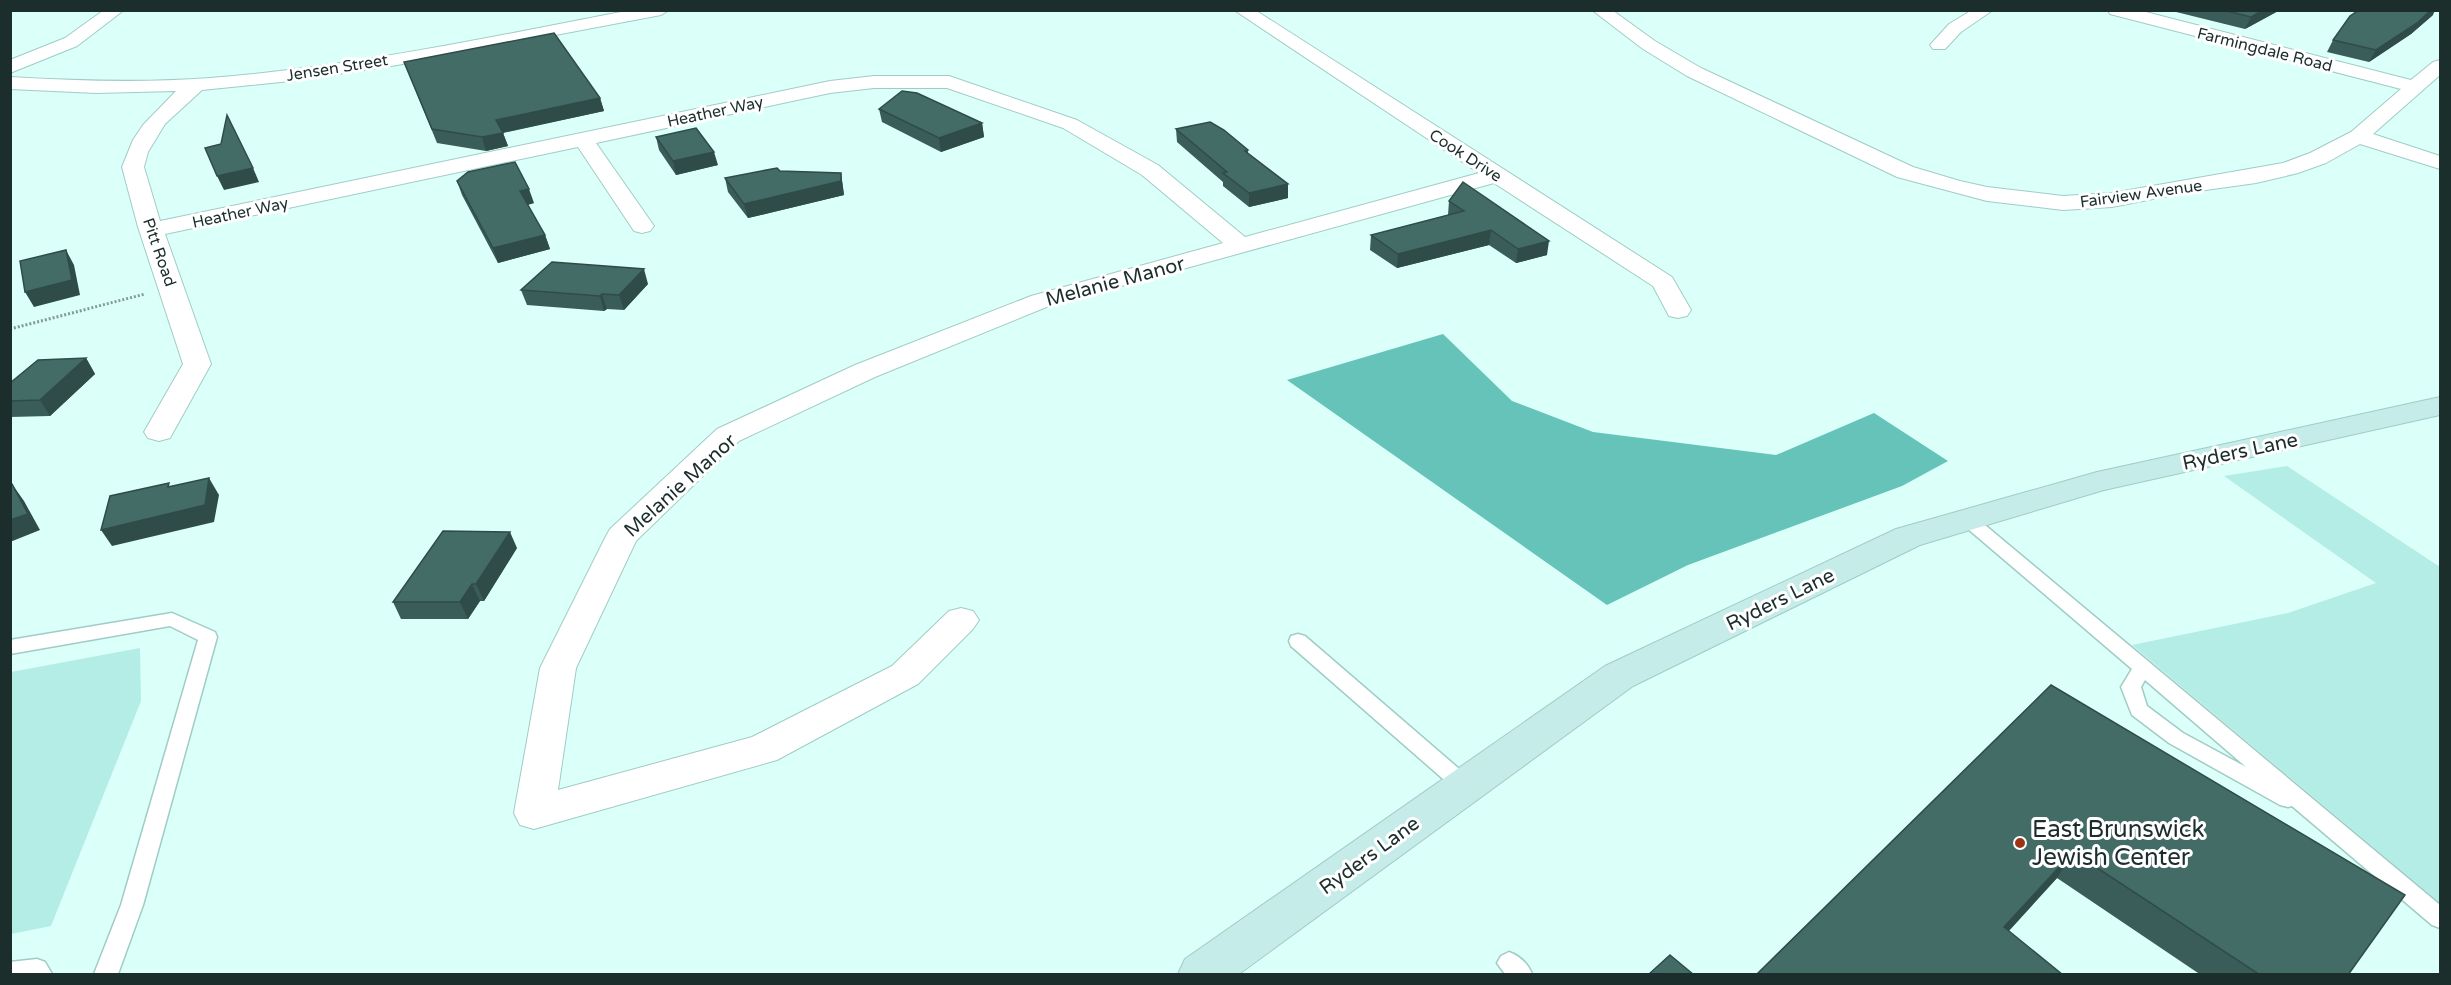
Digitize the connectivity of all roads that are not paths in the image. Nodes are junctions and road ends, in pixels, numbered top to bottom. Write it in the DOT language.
graph roads {
  1 [pos="116,10"];
  2 [pos="543,10"];
  3 [pos="661,10"];
  4 [pos="1242,10"];
  5 [pos="1600,10"];
  6 [pos="1985,10"];
  7 [pos="2116,10"];
  8 [pos="552,30"];
  9 [pos="1939,45"];
  10 [pos="2440,66"];
  11 [pos="10,67"];
  12 [pos="10,83"];
  13 [pos="197,84"];
  14 [pos="2414,87"];
  15 [pos="2358,136"];
  16 [pos="584,140"];
  17 [pos="2440,163"];
  18 [pos="1497,175"];
  19 [pos="642,226"];
  20 [pos="152,230"];
  21 [pos="1241,246"];
  22 [pos="1678,310"];
  23 [pos="2440,406"];
  24 [pos="159,432"];
  25 [pos="1967,519"];
  26 [pos="961,620"];
  27 [pos="1298,641"];
  28 [pos="10,647"];
  29 [pos="2143,668"];
  30 [pos="1465,786"];
  31 [pos="2320,817"];
  32 [pos="2440,918"];
  33 [pos="10,973"];
  34 [pos="40,975"];
  35 [pos="106,975"];
  36 [pos="1202,975"];
  1 -- 11 [label="street"];
  2 -- 8 [label="street"];
  3 -- 8 [label="street, Jensen Street"];
  4 -- 18 [label="street, Cook Drive"];
  5 -- 15 [label="street, Fairview Avenue"];
  6 -- 9 [label="street"];
  7 -- 14 [label="street, Farmingdale Road"];
  8 -- 13 [label="street, Jensen Street"];
  10 -- 14 [label="street, Fairview Avenue"];
  12 -- 13 [label="street, Jensen Street"];
  13 -- 20 [label="street, Pitt Road"];
  14 -- 15 [label="street, Fairview Avenue"];
  15 -- 17 [label="street"];
  16 -- 19 [label="street"];
  16 -- 20 [label="street, Heather Way"];
  16 -- 21 [label="street, Heather Way"];
  18 -- 21 [label="street, Melanie Manor"];
  18 -- 22 [label="street, Cook Drive"];
  20 -- 24 [label="street, Pitt Road"];
  21 -- 26 [label="street, Melanie Manor"];
  23 -- 25 [label="main road, Ryders Lane"];
  25 -- 29 [label="lane"];
  25 -- 30 [label="main road, Ryders Lane"];
  27 -- 30 [label="lane"];
  28 -- 35 [label="lane"];
  29 -- 31 [label="lane"];
  29 -- 31 [label="lane"];
  30 -- 36 [label="main road, Ryders Lane"];
  31 -- 32 [label="lane"];
  33 -- 34 [label="lane"];
}
